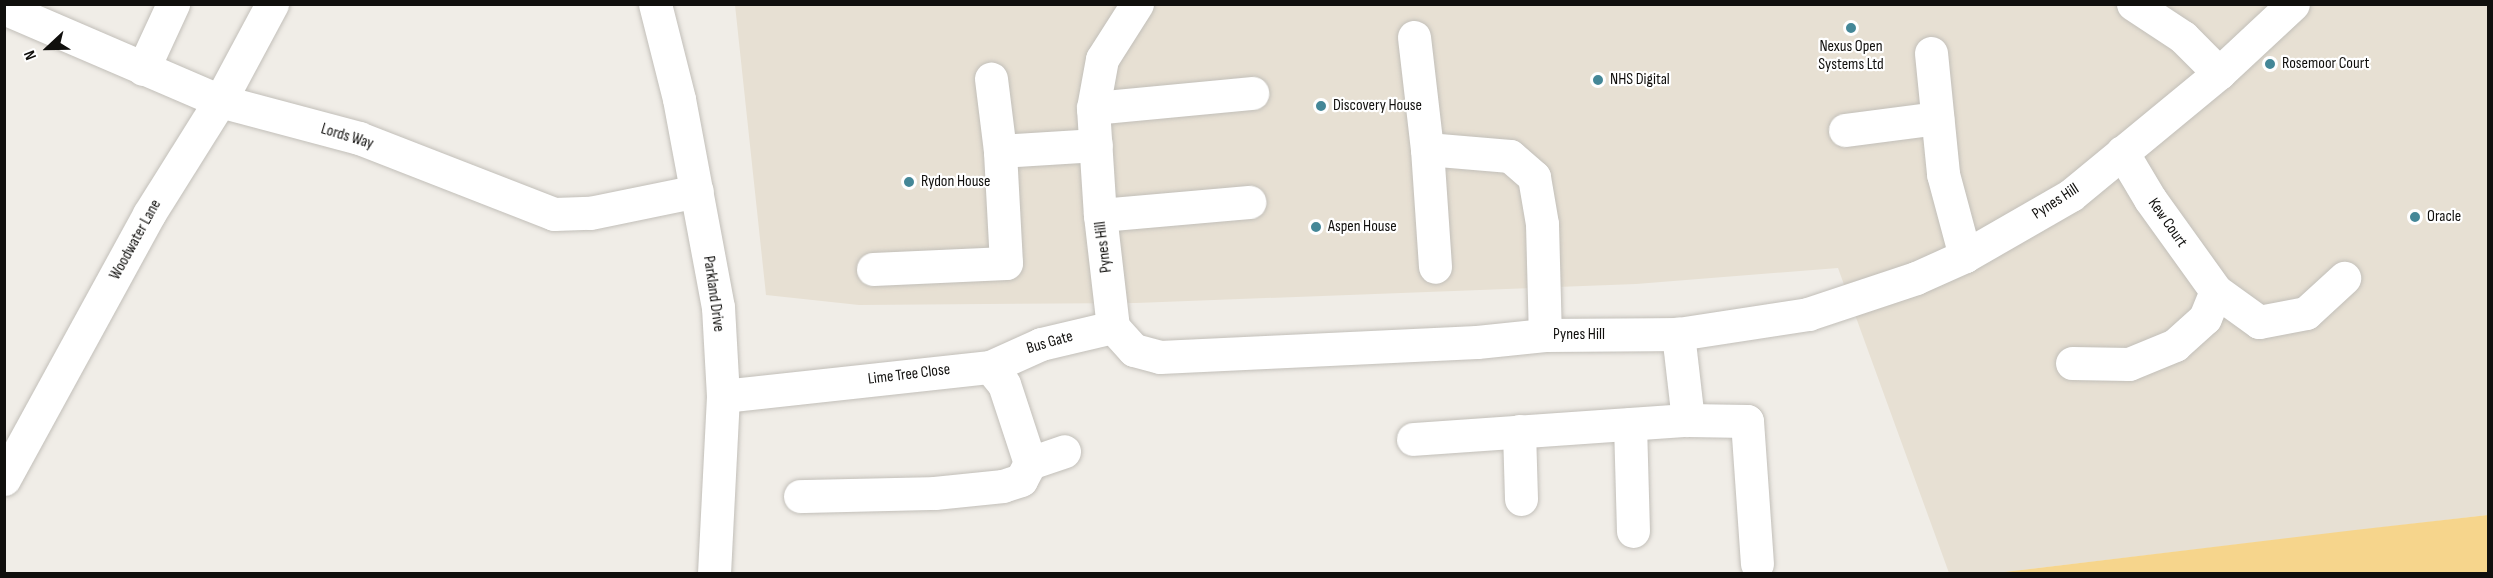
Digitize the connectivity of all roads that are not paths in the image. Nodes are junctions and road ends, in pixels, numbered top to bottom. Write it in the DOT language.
graph roads {
  1 [pos="173,4"];
  2 [pos="272,4"];
  3 [pos="2133,4"];
  4 [pos="2293,4"];
  5 [pos="1131,6"];
  6 [pos="4,8"];
  7 [pos="658,10"];
  8 [pos="1414,37"];
  9 [pos="1931,53"];
  10 [pos="143,69"];
  11 [pos="2219,73"];
  12 [pos="991,79"];
  13 [pos="1252,93"];
  14 [pos="220,101"];
  15 [pos="1093,108"];
  16 [pos="1937,118"];
  17 [pos="1845,130"];
  18 [pos="1096,145"];
  19 [pos="1427,149"];
  20 [pos="1000,151"];
  21 [pos="2122,152"];
  22 [pos="698,191"];
  23 [pos="1250,202"];
  24 [pos="1100,215"];
  25 [pos="1965,256"];
  26 [pos="1435,267"];
  27 [pos="873,269"];
  28 [pos="2344,278"];
  29 [pos="2216,291"];
  30 [pos="1113,327"];
  31 [pos="1678,334"];
  32 [pos="1545,335"];
  33 [pos="2072,363"];
  34 [pos="990,368"];
  35 [pos="723,396"];
  36 [pos="1688,420"];
  37 [pos="1630,424"];
  38 [pos="1519,431"];
  39 [pos="1413,439"];
  40 [pos="1064,452"];
  41 [pos="1030,463"];
  42 [pos="4,479"];
  43 [pos="800,496"];
  44 [pos="1521,499"];
  45 [pos="1633,531"];
  46 [pos="1757,564"];
  47 [pos="714,573"];
  1 -- 10 [label="street"];
  2 -- 14 [label="street, Woodwater Lane"];
  3 -- 11 [label="street"];
  4 -- 11 [label="street, Pynes Hill"];
  5 -- 15 [label="street, Pynes Hill"];
  6 -- 10 [label="street, Lords Way"];
  7 -- 22 [label="street, Parkland Drive"];
  8 -- 19 [label="street"];
  9 -- 16 [label="street"];
  10 -- 14 [label="street, Lords Way"];
  11 -- 21 [label="street, Pynes Hill"];
  12 -- 20 [label="street"];
  13 -- 15 [label="street"];
  14 -- 22 [label="street, Lords Way"];
  14 -- 42 [label="street, Woodwater Lane"];
  15 -- 18 [label="street, Pynes Hill"];
  16 -- 17 [label="street"];
  16 -- 25 [label="street"];
  18 -- 20 [label="street"];
  18 -- 24 [label="street, Pynes Hill"];
  19 -- 26 [label="street"];
  19 -- 32 [label="street"];
  20 -- 27 [label="street"];
  21 -- 25 [label="street, Pynes Hill"];
  21 -- 29 [label="street, Kew Court"];
  22 -- 35 [label="street, Parkland Drive"];
  23 -- 24 [label="street"];
  24 -- 30 [label="street, Pynes Hill"];
  25 -- 31 [label="street, Pynes Hill"];
  28 -- 29 [label="street, Kew Court"];
  29 -- 33 [label="street"];
  30 -- 32 [label="street, Pynes Hill"];
  30 -- 34 [label="street, Bus Gate"];
  31 -- 32 [label="street, Pynes Hill"];
  31 -- 36 [label="street"];
  34 -- 35 [label="street, Lime Tree Close"];
  34 -- 41 [label="street"];
  35 -- 47 [label="street, Parkland Drive"];
  36 -- 37 [label="street"];
  36 -- 46 [label="street"];
  37 -- 38 [label="street"];
  37 -- 45 [label="street"];
  38 -- 39 [label="street"];
  38 -- 44 [label="street"];
  40 -- 41 [label="street"];
  41 -- 43 [label="street"];
}
